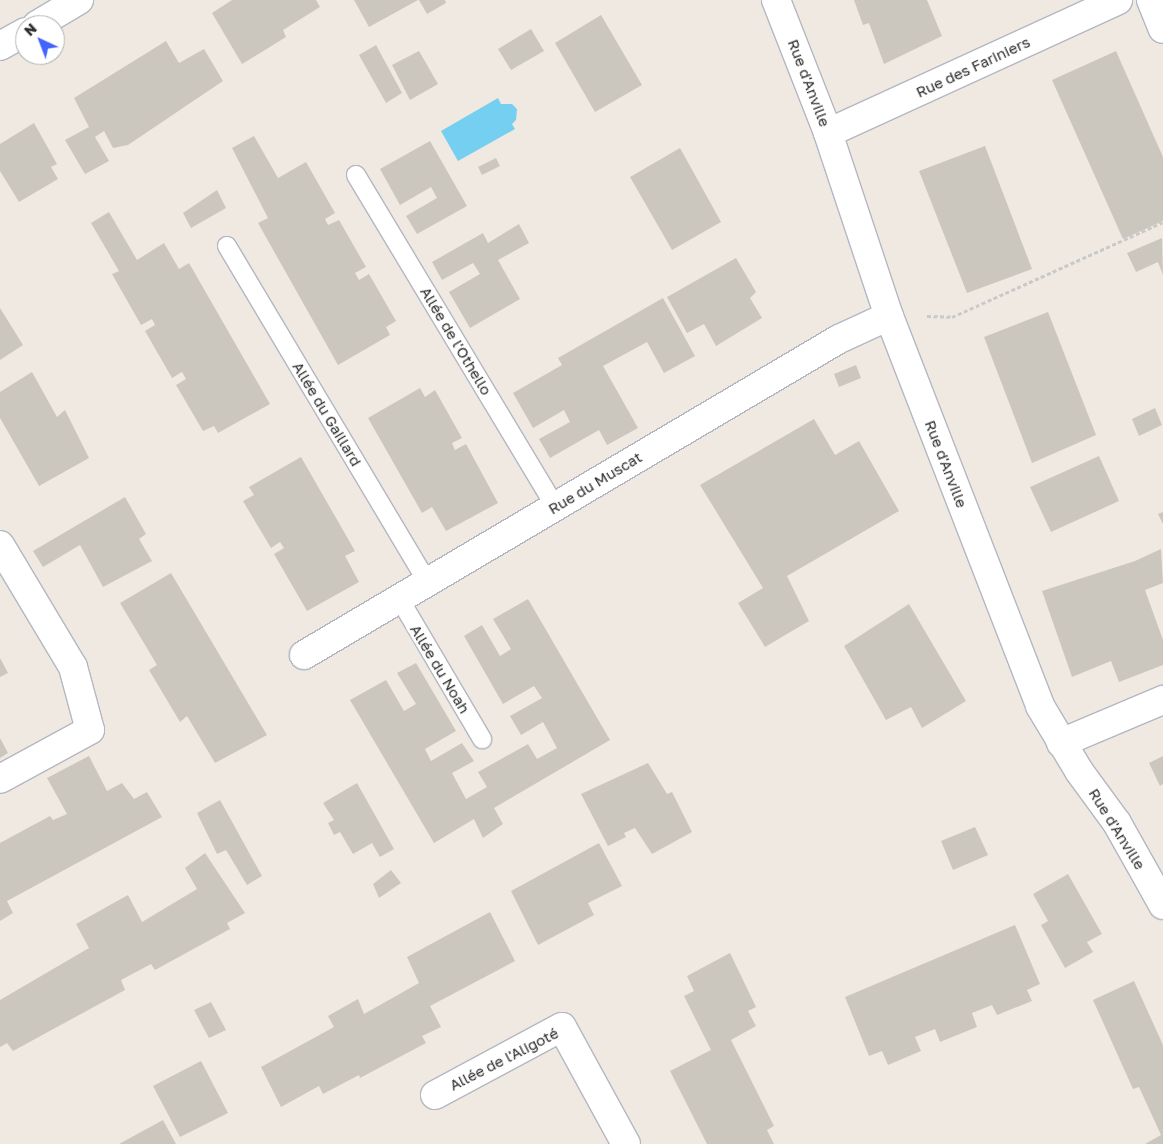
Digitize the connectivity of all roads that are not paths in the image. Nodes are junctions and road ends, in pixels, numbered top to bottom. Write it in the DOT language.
graph roads {
  1 [pos="79,0"];
  2 [pos="776,0"];
  3 [pos="1118,0"];
  4 [pos="1151,0"];
  5 [pos="54,15"];
  6 [pos="1163,29"];
  7 [pos="15,38"];
  8 [pos="0,46"];
  9 [pos="828,133"];
  10 [pos="356,175"];
  11 [pos="226,246"];
  12 [pos="889,316"];
  13 [pos="555,506"];
  14 [pos="0,546"];
  15 [pos="427,582"];
  16 [pos="399,598"];
  17 [pos="304,655"];
  18 [pos="1163,700"];
  19 [pos="482,739"];
  20 [pos="1061,743"];
  21 [pos="0,779"];
  22 [pos="1163,905"];
  23 [pos="435,1095"];
  24 [pos="626,1144"];
  1 -- 5 [label="street"];
  2 -- 9 [label="street, Rue d'Anville"];
  3 -- 9 [label="street, Rue des Fariniers"];
  4 -- 6 [label="street"];
  7 -- 8 [label="street"];
  9 -- 12 [label="street, Rue d'Anville"];
  10 -- 13 [label="lane, Allée de l'Othello"];
  11 -- 15 [label="lane, Allée du Gaillard"];
  12 -- 13 [label="street, Rue du Muscat"];
  12 -- 20 [label="street, Rue d'Anville"];
  13 -- 15 [label="street, Rue du Muscat"];
  14 -- 21 [label="street"];
  15 -- 16 [label="street, Rue du Muscat"];
  16 -- 17 [label="street, Rue du Muscat"];
  16 -- 19 [label="lane, Allée du Noah"];
  18 -- 20 [label="street"];
  20 -- 22 [label="street, Rue d'Anville"];
  23 -- 24 [label="street, Allée de l'Aligoté"];
}
